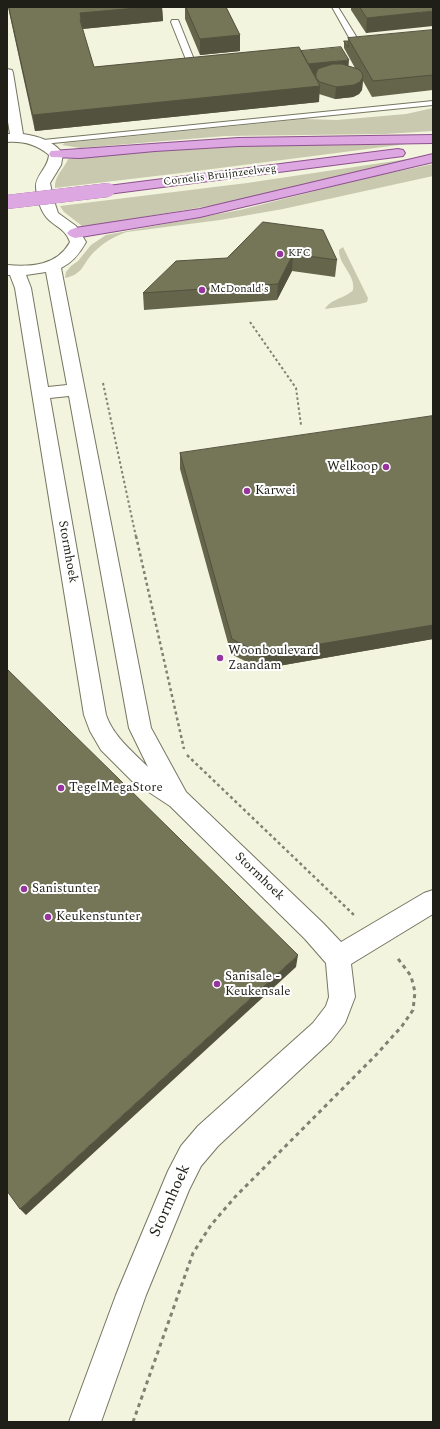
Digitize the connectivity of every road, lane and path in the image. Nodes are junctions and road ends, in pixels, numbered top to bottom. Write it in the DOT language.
graph roads {
  1 [pos="335,7"];
  2 [pos="175,22"];
  3 [pos="358,46"];
  4 [pos="208,64"];
  5 [pos="7,74"];
  6 [pos="433,103"];
  7 [pos="12,138"];
  8 [pos="433,139"];
  9 [pos="42,142"];
  10 [pos="433,148"];
  11 [pos="56,154"];
  12 [pos="433,158"];
  13 [pos="7,202"];
  14 [pos="75,232"];
  15 [pos="53,266"];
  16 [pos="12,270"];
  17 [pos="250,322"];
  18 [pos="76,389"];
  19 [pos="40,394"];
  20 [pos="301,424"];
  21 [pos="178,798"];
  22 [pos="433,901"];
  23 [pos="338,958"];
  24 [pos="85,1422"];
  1 -- 3 [label="lane"];
  2 -- 4 [label="lane"];
  5 -- 7 [label="street"];
  6 -- 9 [label="lane"];
  7 -- 9 [label="street"];
  8 -- 11 [label="main road"];
  9 -- 11 [label="street"];
  10 -- 13 [label="main road, Cornelis Bruijnzeelweg, bridge"];
  11 -- 14 [label="street"];
  12 -- 14 [label="main road"];
  14 -- 15 [label="street"];
  15 -- 16 [label="street"];
  15 -- 18 [label="street, Stormhoek"];
  16 -- 19 [label="street, Stormhoek"];
  17 -- 20 [label="path"];
  18 -- 19 [label="street"];
  18 -- 21 [label="street, Stormhoek"];
  19 -- 21 [label="street, Stormhoek"];
  21 -- 23 [label="street, Stormhoek"];
  22 -- 23 [label="street"];
  23 -- 24 [label="street, Stormhoek"];
}
